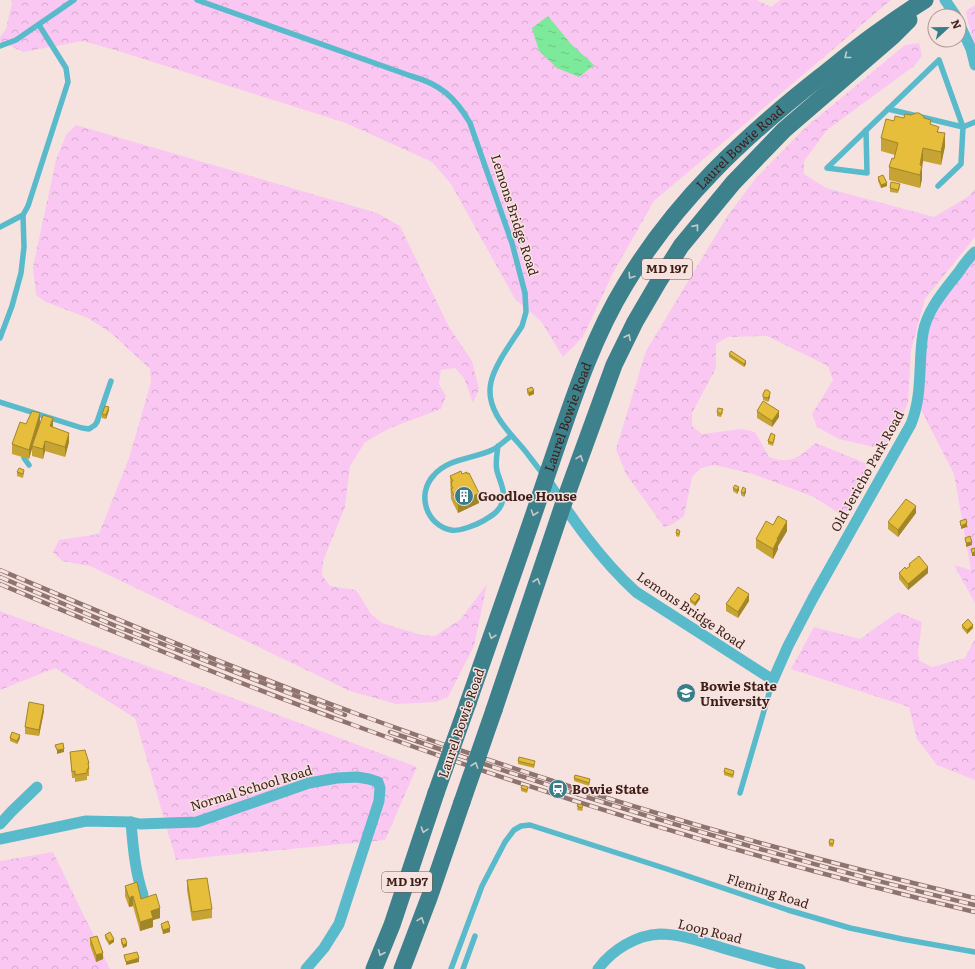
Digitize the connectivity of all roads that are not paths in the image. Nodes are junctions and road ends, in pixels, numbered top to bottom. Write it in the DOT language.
graph roads {
  1 [pos="74,0"];
  2 [pos="197,0"];
  3 [pos="925,0"];
  4 [pos="930,0"];
  5 [pos="40,25"];
  6 [pos="967,40"];
  7 [pos="0,46"];
  8 [pos="975,65"];
  9 [pos="888,109"];
  10 [pos="975,122"];
  11 [pos="963,127"];
  12 [pos="866,130"];
  13 [pos="938,186"];
  14 [pos="23,215"];
  15 [pos="0,227"];
  16 [pos="975,252"];
  17 [pos="0,338"];
  18 [pos="111,381"];
  19 [pos="0,402"];
  20 [pos="36,414"];
  21 [pos="34,421"];
  22 [pos="512,436"];
  23 [pos="27,442"];
  24 [pos="498,446"];
  25 [pos="29,464"];
  26 [pos="546,479"];
  27 [pos="563,505"];
  28 [pos="773,680"];
  29 [pos="38,786"];
  30 [pos="740,793"];
  31 [pos="131,822"];
  32 [pos="0,824"];
  33 [pos="0,839"];
  34 [pos="143,895"];
  35 [pos="475,936"];
  36 [pos="975,952"];
  37 [pos="306,969"];
  38 [pos="374,969"];
  39 [pos="402,969"];
  40 [pos="451,969"];
  41 [pos="463,969"];
  42 [pos="598,969"];
  43 [pos="800,969"];
  1 -- 5 [label="lane"];
  2 -- 22 [label="lane, Lemons Bridge Road"];
  3 -- 26 [label="main road, Laurel Bowie Road / MD 197, one-way"];
  27 -- 4 [label="main road, Laurel Bowie Road / MD 197, one-way"];
  5 -- 7 [label="lane"];
  5 -- 14 [label="lane"];
  6 -- 8 [label="street"];
  9 -- 11 [label="lane"];
  9 -- 11 [label="lane"];
  9 -- 12 [label="lane"];
  10 -- 11 [label="lane"];
  11 -- 13 [label="lane"];
  12 -- 12 [label="lane"];
  14 -- 15 [label="lane"];
  14 -- 17 [label="lane"];
  16 -- 28 [label="street, Old Jericho Park Road"];
  18 -- 20 [label="lane"];
  19 -- 20 [label="lane"];
  20 -- 21 [label="lane"];
  22 -- 24 [label="lane"];
  22 -- 26 [label="lane, Lemons Bridge Road"];
  23 -- 25 [label="lane"];
  24 -- 24 [label="lane"];
  26 -- 27 [label="street, Lemons Bridge Road"];
  26 -- 38 [label="main road, Laurel Bowie Road / MD 197, one-way, bridge"];
  27 -- 28 [label="street, Lemons Bridge Road"];
  39 -- 27 [label="main road, Laurel Bowie Road / MD 197, one-way, bridge"];
  28 -- 30 [label="lane"];
  29 -- 32 [label="street"];
  31 -- 33 [label="street, Normal School Road"];
  31 -- 34 [label="street"];
  31 -- 37 [label="street, Normal School Road"];
  35 -- 41 [label="lane"];
  36 -- 40 [label="lane, Fleming Road"];
  42 -- 43 [label="street, Loop Road"];
}
